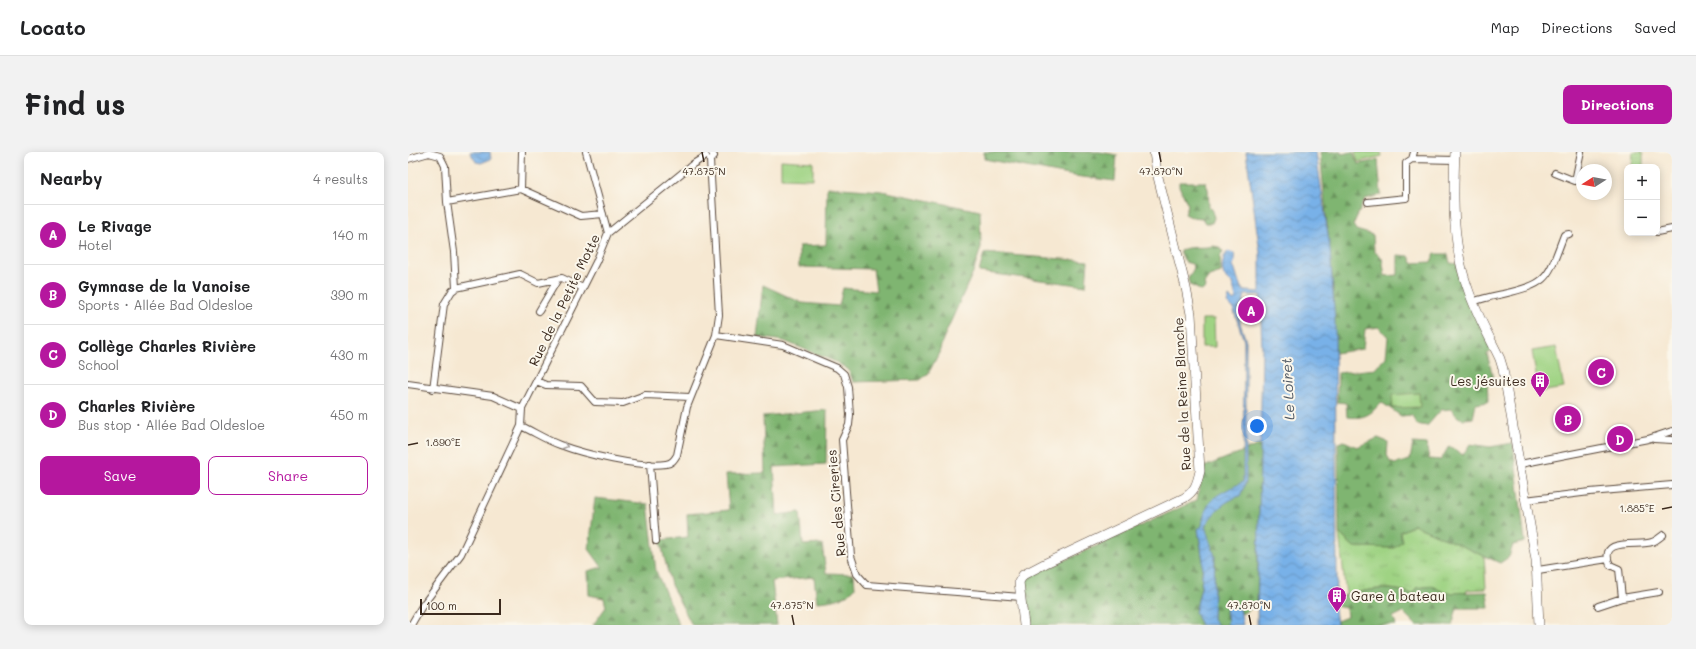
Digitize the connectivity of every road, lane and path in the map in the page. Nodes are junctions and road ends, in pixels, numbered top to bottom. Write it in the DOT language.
graph roads {
  1 [pos="522,152"];
  2 [pos="586,152"];
  3 [pos="1154,152"];
  4 [pos="1414,152"];
  5 [pos="1582,152"];
  6 [pos="709,155"];
  7 [pos="412,156"];
  8 [pos="1455,156"];
  9 [pos="1412,159"];
  10 [pos="1580,164"];
  11 [pos="1555,173"];
  12 [pos="1576,181"];
  13 [pos="521,189"];
  14 [pos="447,202"];
  15 [pos="1368,202"];
  16 [pos="603,214"];
  17 [pos="1672,229"];
  18 [pos="1660,231"];
  19 [pos="608,233"];
  20 [pos="1569,234"];
  21 [pos="558,279"];
  22 [pos="456,288"];
  23 [pos="583,288"];
  24 [pos="1474,302"];
  25 [pos="539,311"];
  26 [pos="716,335"];
  27 [pos="536,382"];
  28 [pos="408,384"];
  29 [pos="433,389"];
  30 [pos="690,397"];
  31 [pos="522,409"];
  32 [pos="521,426"];
  33 [pos="1672,431"];
  34 [pos="1648,440"];
  35 [pos="1672,440"];
  36 [pos="1522,463"];
  37 [pos="650,464"];
  38 [pos="1672,485"];
  39 [pos="1528,500"];
  40 [pos="1663,535"];
  41 [pos="656,541"];
  42 [pos="1608,559"];
  43 [pos="1538,570"];
  44 [pos="1659,592"];
  45 [pos="1021,596"];
  46 [pos="1622,598"];
  47 [pos="1598,606"];
  48 [pos="411,625"];
  49 [pos="1024,625"];
  50 [pos="1539,625"];
  1 -- 13 [label="street"];
  2 -- 16 [label="street, Rue de la Petite Motte"];
  3 -- 45 [label="street, Rue de la Reine Blanche"];
  4 -- 9 [label="street"];
  5 -- 10 [label="street"];
  6 -- 19 [label="street"];
  6 -- 26 [label="street"];
  7 -- 14 [label="street"];
  8 -- 9 [label="street"];
  8 -- 24 [label="street"];
  9 -- 15 [label="street"];
  11 -- 12 [label="street"];
  13 -- 14 [label="street"];
  13 -- 16 [label="street"];
  14 -- 22 [label="street"];
  16 -- 19 [label="street, Rue de la Petite Motte"];
  17 -- 18 [label="street"];
  19 -- 23 [label="street, Rue de la Petite Motte"];
  20 -- 24 [label="street"];
  21 -- 22 [label="street"];
  21 -- 23 [label="street"];
  21 -- 25 [label="street"];
  22 -- 29 [label="street"];
  23 -- 27 [label="street, Rue de la Petite Motte"];
  24 -- 36 [label="street"];
  26 -- 30 [label="street"];
  26 -- 45 [label="street, Rue des Cireries"];
  27 -- 30 [label="street"];
  27 -- 31 [label="street, Rue de la Petite Motte"];
  28 -- 29 [label="street"];
  29 -- 31 [label="street"];
  30 -- 37 [label="street"];
  31 -- 32 [label="street"];
  32 -- 37 [label="street, one-way"];
  32 -- 48 [label="street"];
  33 -- 34 [label="street"];
  34 -- 35 [label="street"];
  34 -- 36 [label="street"];
  36 -- 39 [label="street"];
  37 -- 41 [label="street"];
  38 -- 39 [label="street"];
  39 -- 43 [label="street"];
  40 -- 42 [label="street"];
  42 -- 43 [label="street"];
  42 -- 46 [label="street"];
  43 -- 50 [label="street"];
  44 -- 46 [label="street"];
  45 -- 49 [label="street, Rue de la Reine Blanche"];
  46 -- 47 [label="street"];
}
